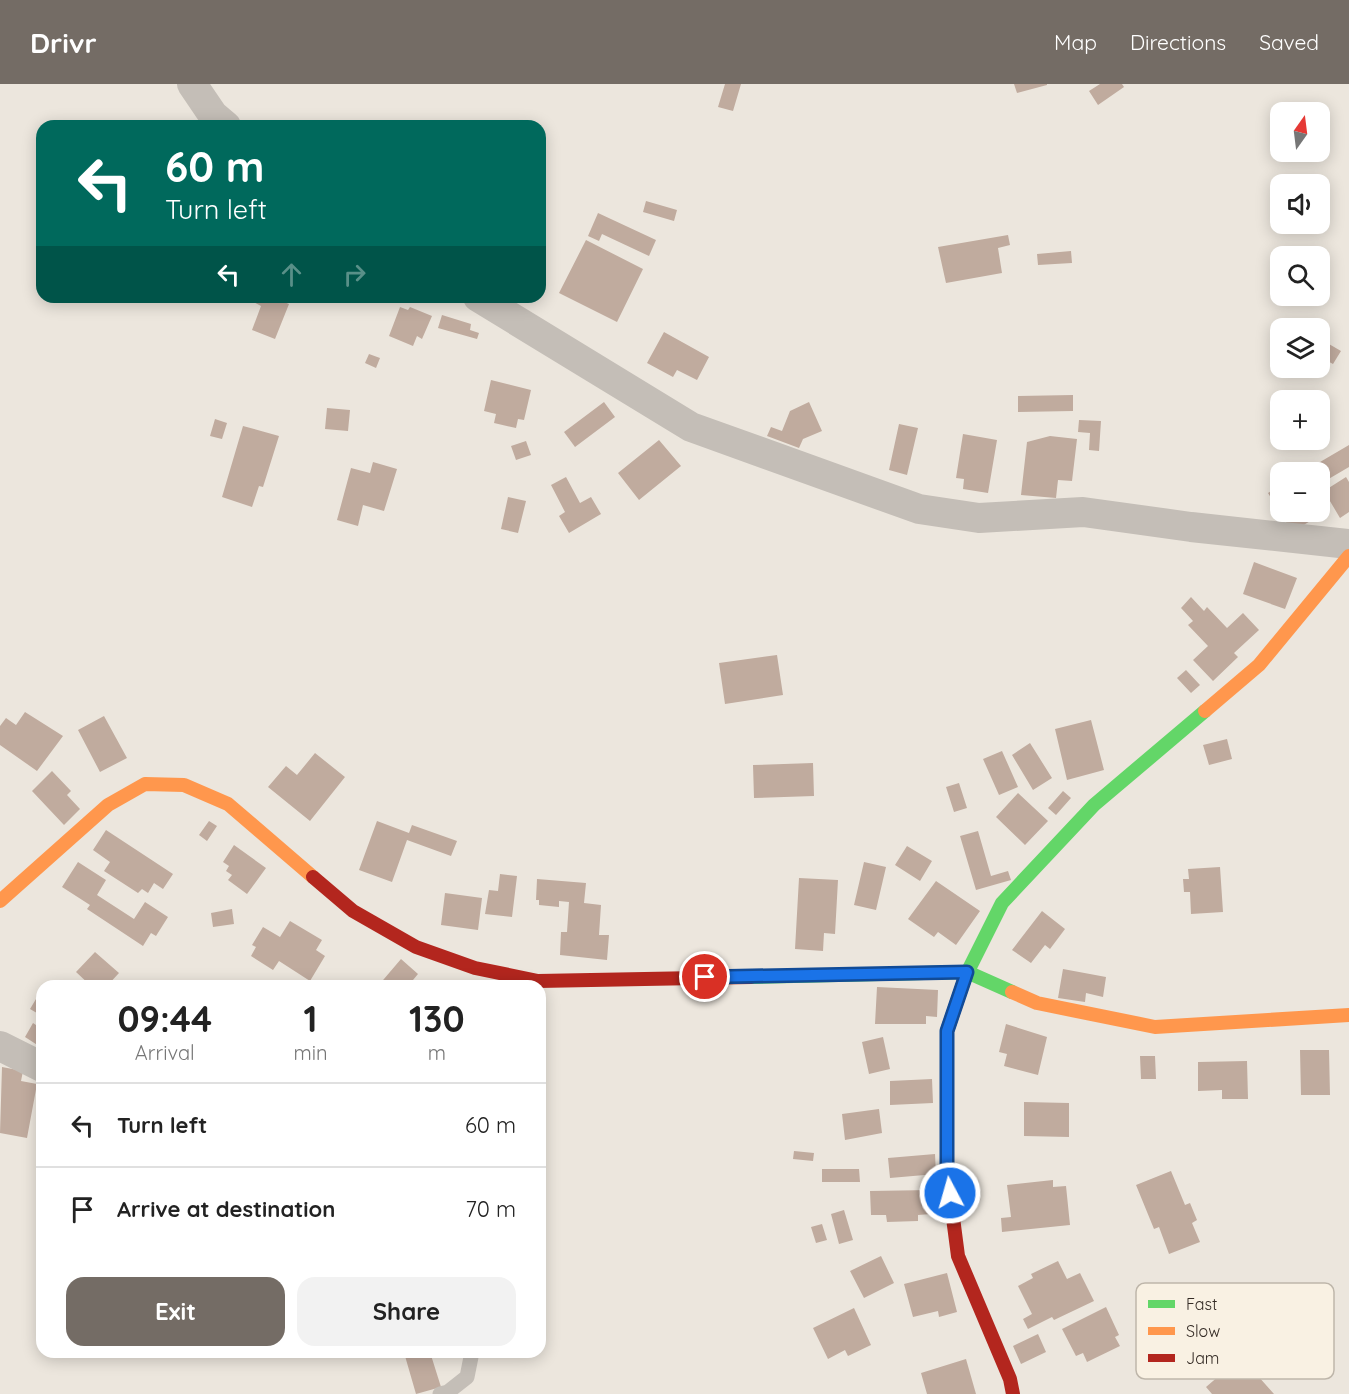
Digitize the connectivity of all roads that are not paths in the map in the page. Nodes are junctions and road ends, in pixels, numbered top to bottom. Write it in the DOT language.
graph roads {
  1 [pos="192,84"];
  2 [pos="219,120"];
  3 [pos="488,303"];
  4 [pos="1349,544"];
  5 [pos="1349,556"];
  6 [pos="0,901"];
  7 [pos="967,972"];
  8 [pos="533,980"];
  9 [pos="546,981"];
  10 [pos="1349,1015"];
  11 [pos="0,1046"];
  12 [pos="36,1065"];
  13 [pos="471,1358"];
  14 [pos="440,1394"];
  15 [pos="1013,1394"];
  1 -- 2 [label="street"];
  3 -- 4 [label="street"];
  5 -- 7 [label="street"];
  6 -- 8 [label="street"];
  7 -- 9 [label="street"];
  7 -- 10 [label="street"];
  7 -- 15 [label="street"];
  11 -- 12 [label="street"];
  13 -- 14 [label="lane"];
}
